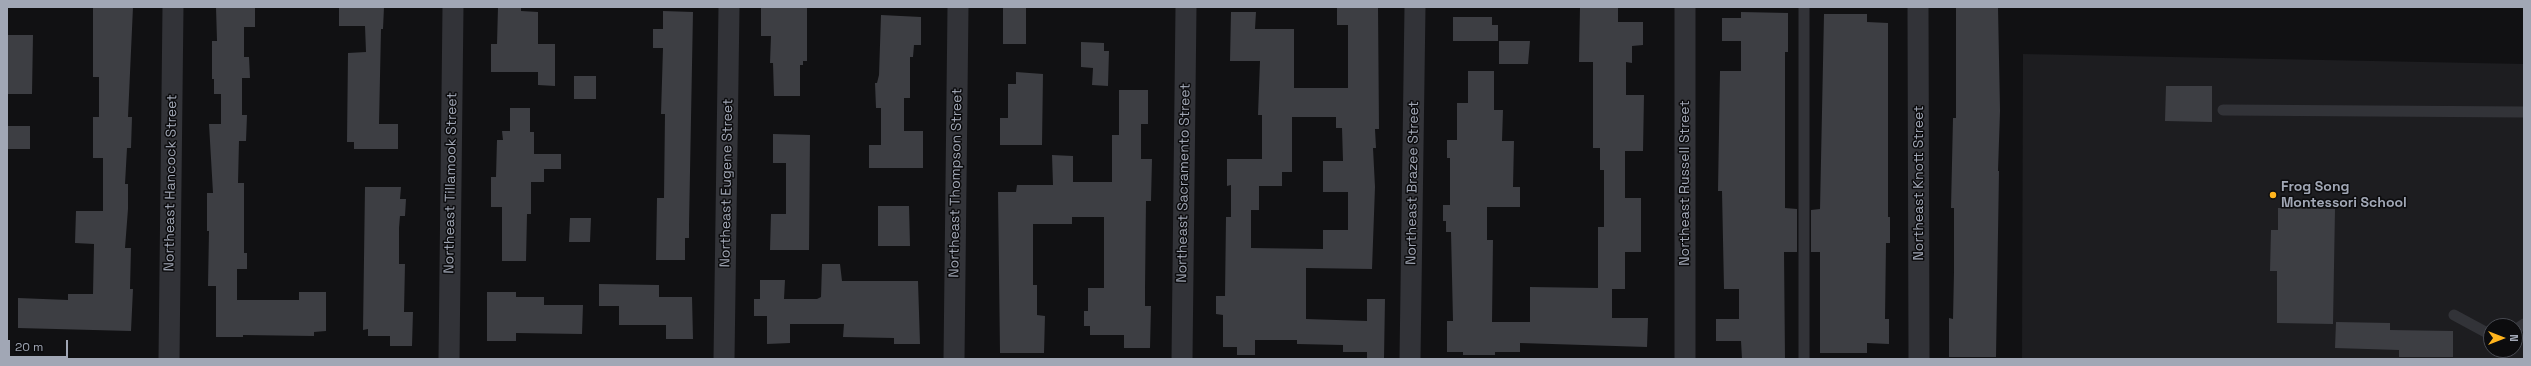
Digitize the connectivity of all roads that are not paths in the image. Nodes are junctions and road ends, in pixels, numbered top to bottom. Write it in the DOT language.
graph roads {
  1 [pos="173,7"];
  2 [pos="453,7"];
  3 [pos="729,7"];
  4 [pos="958,7"];
  5 [pos="1186,7"];
  6 [pos="1415,7"];
  7 [pos="1685,7"];
  8 [pos="1804,7"];
  9 [pos="1918,7"];
  10 [pos="2223,110"];
  11 [pos="2524,112"];
  12 [pos="2454,315"];
  13 [pos="2483,331"];
  14 [pos="169,359"];
  15 [pos="449,359"];
  16 [pos="724,359"];
  17 [pos="954,359"];
  18 [pos="1182,359"];
  19 [pos="1410,359"];
  20 [pos="1685,359"];
  21 [pos="1804,359"];
  22 [pos="1919,359"];
  1 -- 14 [label="street, Northeast Hancock Street"];
  2 -- 15 [label="street, Northeast Tillamook Street"];
  3 -- 16 [label="street, Northeast Eugene Street"];
  4 -- 17 [label="street, Northeast Thompson Street"];
  5 -- 18 [label="street, Northeast Sacramento Street"];
  6 -- 19 [label="street, Northeast Brazee Street"];
  7 -- 20 [label="street, Northeast Russell Street"];
  8 -- 21 [label="lane"];
  9 -- 22 [label="street, Northeast Knott Street"];
  10 -- 11 [label="lane"];
  12 -- 13 [label="lane"];
}
